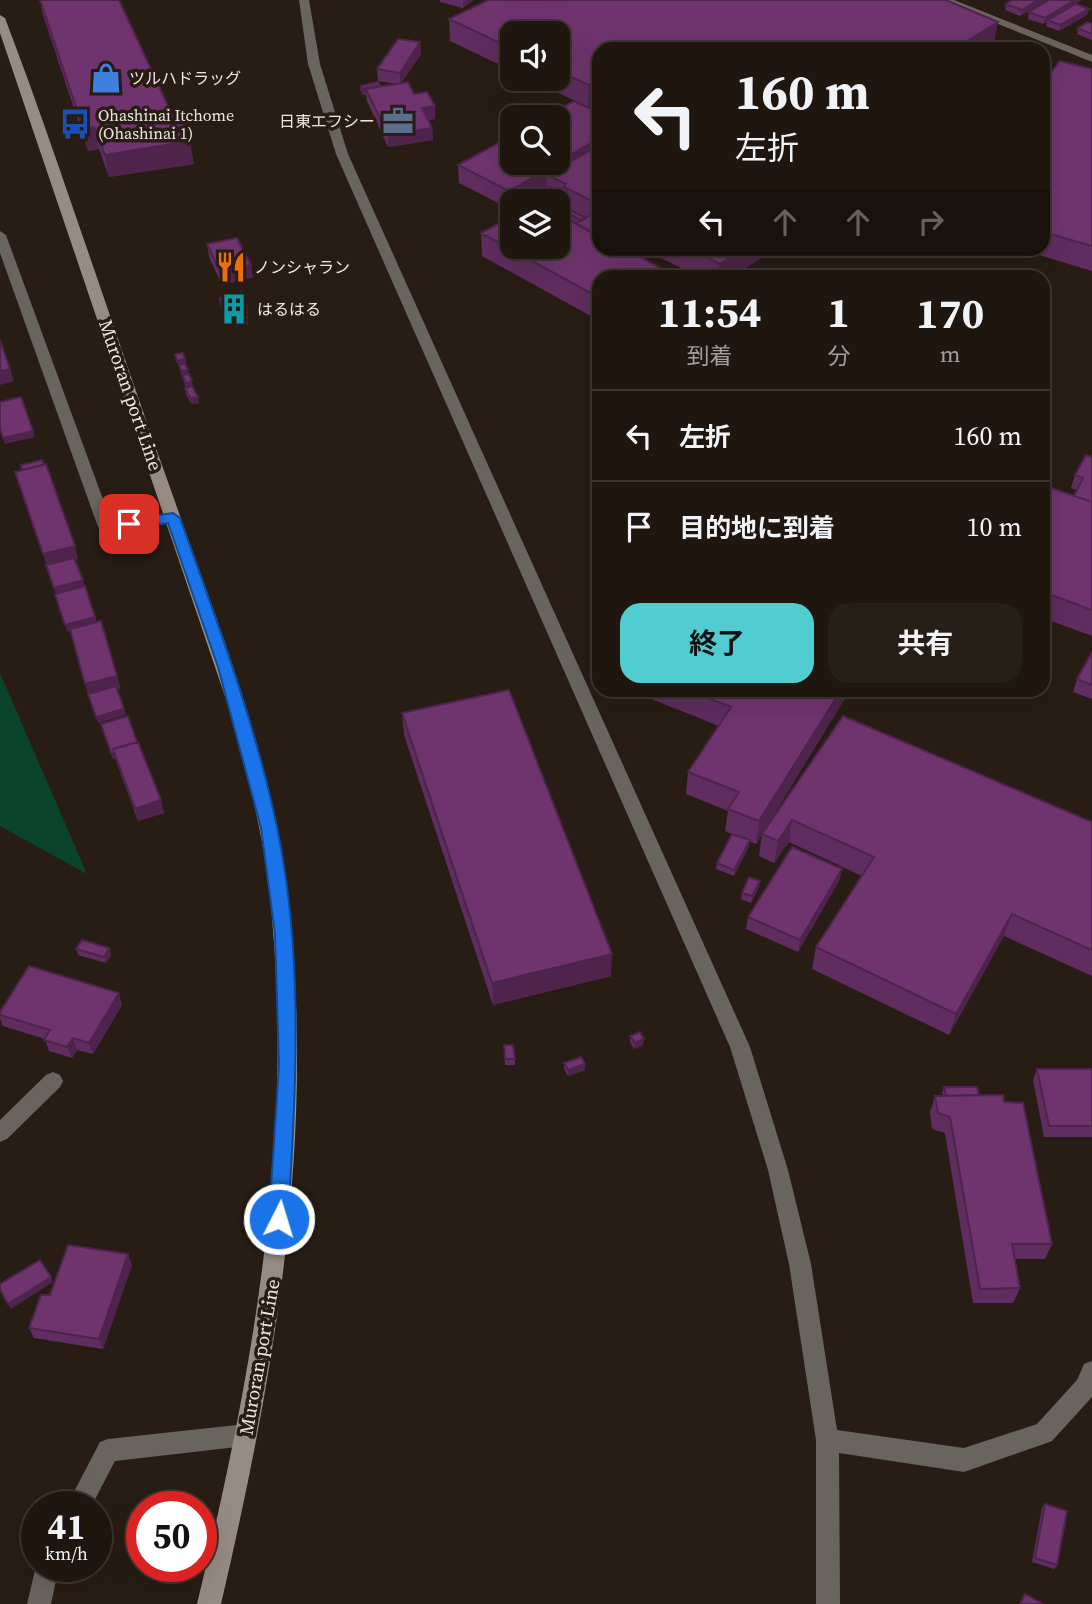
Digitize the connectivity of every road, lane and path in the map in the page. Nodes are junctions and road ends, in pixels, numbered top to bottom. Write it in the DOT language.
graph roads {
  1 [pos="304,0"];
  2 [pos="944,0"];
  3 [pos="0,18"];
  4 [pos="4,38"];
  5 [pos="1049,42"];
  6 [pos="1050,42"];
  7 [pos="1092,59"];
  8 [pos="0,234"];
  9 [pos="173,518"];
  10 [pos="53,1081"];
  11 [pos="0,1133"];
  12 [pos="1092,1372"];
  13 [pos="246,1435"];
  14 [pos="827,1440"];
  15 [pos="86,1491"];
  16 [pos="44,1582"];
  17 [pos="39,1604"];
  18 [pos="209,1604"];
  19 [pos="828,1604"];
  1 -- 14 [label="street"];
  2 -- 5 [label="street"];
  3 -- 4 [label="main road, Muroran port Line"];
  4 -- 9 [label="main road, Muroran port Line"];
  6 -- 7 [label="street"];
  8 -- 9 [label="street"];
  9 -- 13 [label="main road, Muroran port Line"];
  10 -- 11 [label="street"];
  12 -- 14 [label="street"];
  13 -- 15 [label="street"];
  13 -- 18 [label="main road, Muroran port Line"];
  14 -- 19 [label="street"];
  16 -- 17 [label="street"];
}
